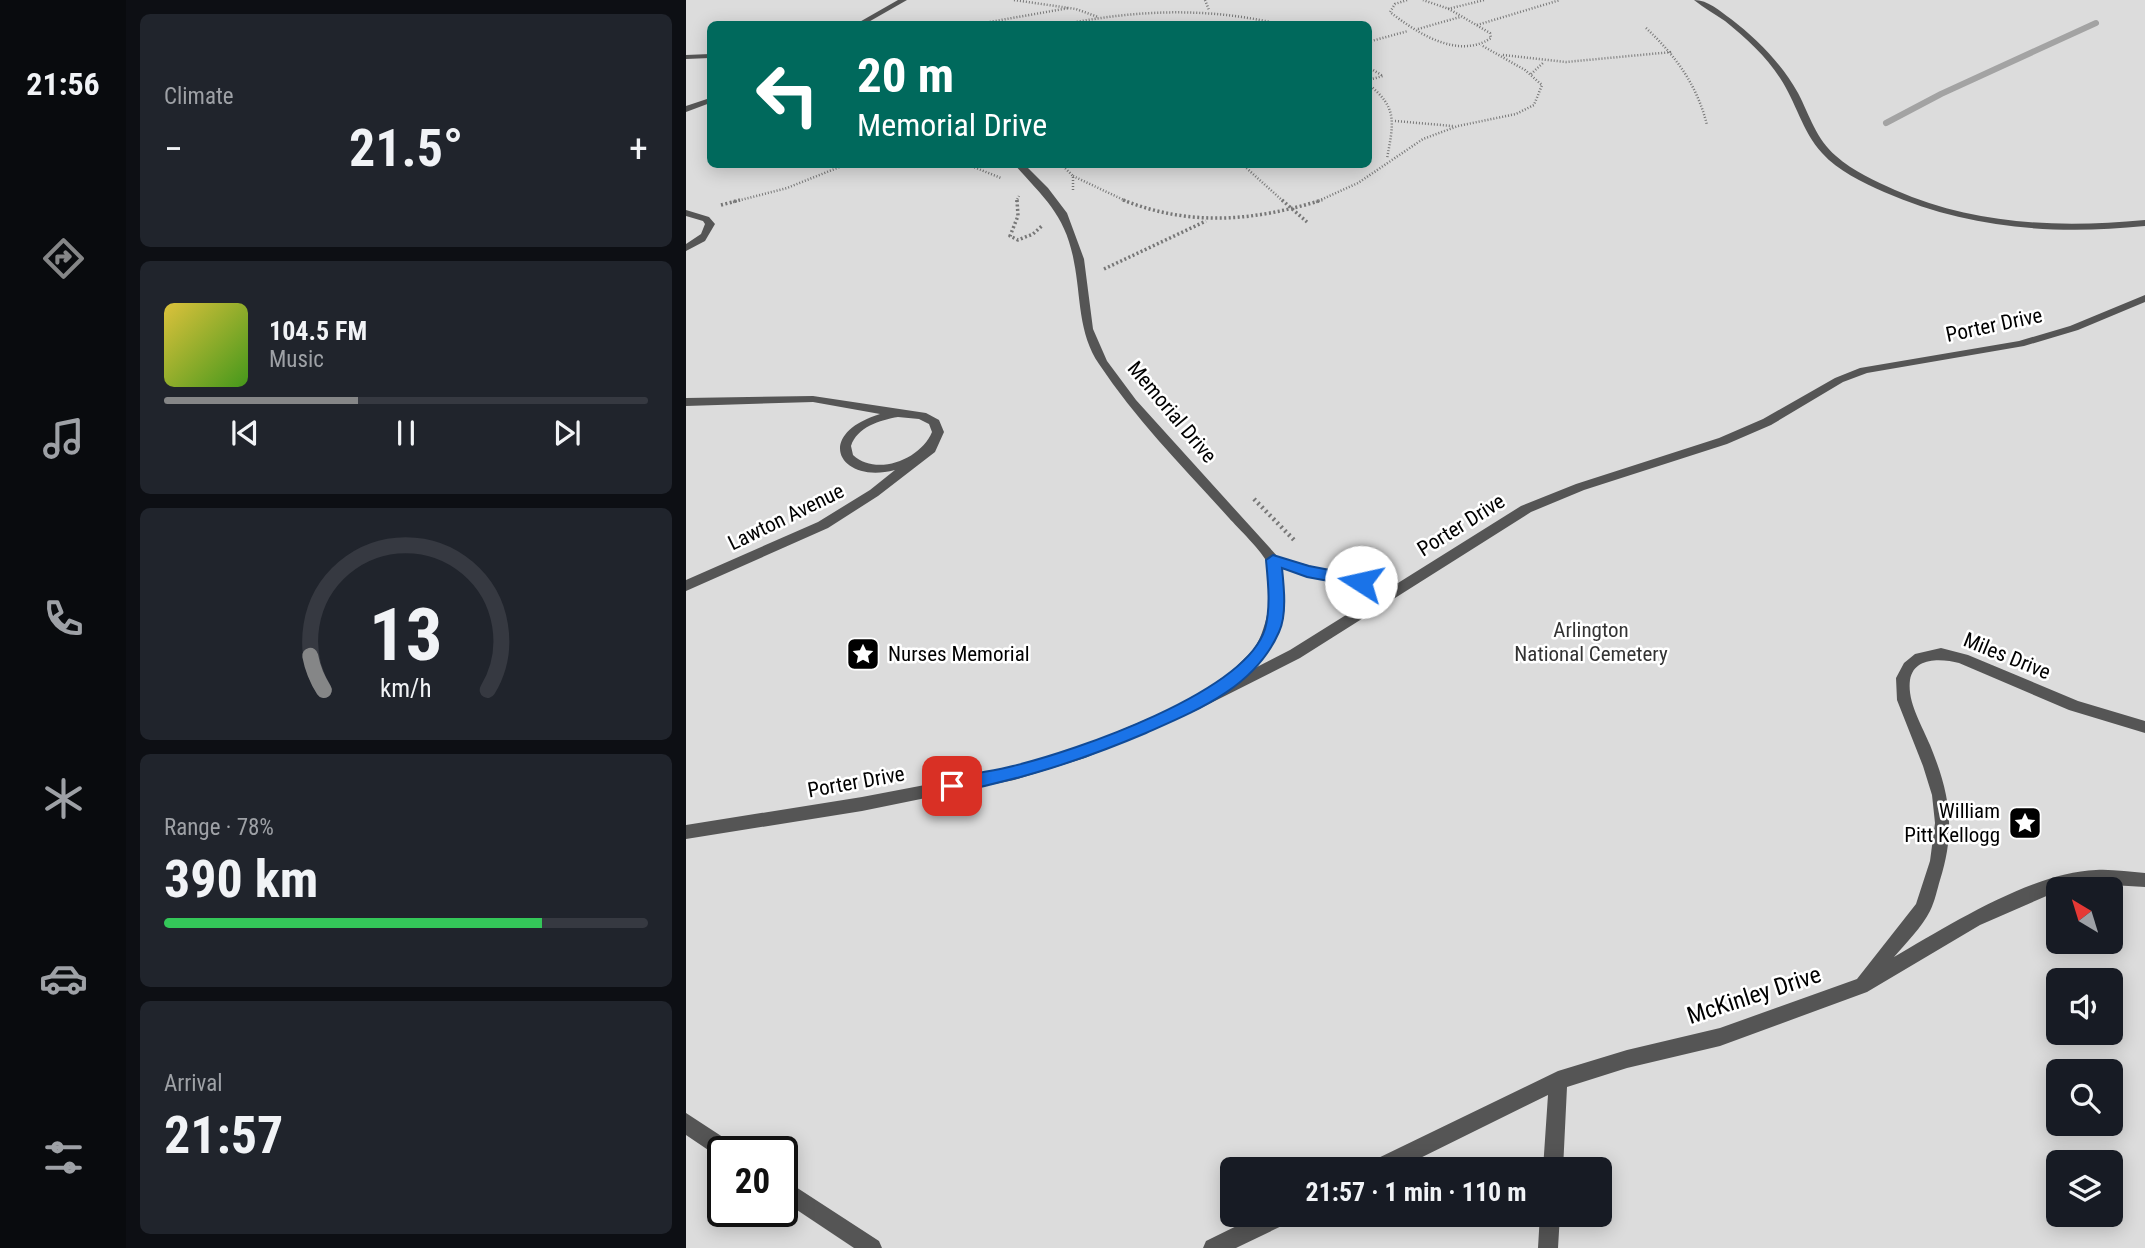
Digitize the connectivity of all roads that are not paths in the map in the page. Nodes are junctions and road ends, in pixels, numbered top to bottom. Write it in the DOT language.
graph roads {
  1 [pos="904,0"];
  2 [pos="1698,0"];
  3 [pos="866,21"];
  4 [pos="707,55"];
  5 [pos="686,57"];
  6 [pos="707,101"];
  7 [pos="686,109"];
  8 [pos="1022,168"];
  9 [pos="686,213"];
  10 [pos="2145,223"];
  11 [pos="686,248"];
  12 [pos="2145,298"];
  13 [pos="686,402"];
  14 [pos="898,413"];
  15 [pos="931,449"];
  16 [pos="1273,560"];
  17 [pos="686,586"];
  18 [pos="1401,588"];
  19 [pos="1220,690"];
  20 [pos="2145,727"];
  21 [pos="686,832"];
  22 [pos="2145,880"];
  23 [pos="1861,986"];
  24 [pos="1558,1080"];
  25 [pos="686,1123"];
  26 [pos="707,1138"];
  27 [pos="1401,1157"];
  28 [pos="1554,1157"];
  29 [pos="798,1199"];
  30 [pos="1257,1227"];
  31 [pos="1549,1227"];
  32 [pos="872,1248"];
  33 [pos="1213,1248"];
  34 [pos="1548,1248"];
  1 -- 3 [label="lane"];
  2 -- 10 [label="lane"];
  4 -- 5 [label="lane"];
  6 -- 7 [label="lane"];
  8 -- 16 [label="lane, Memorial Drive"];
  9 -- 11 [label="lane"];
  12 -- 18 [label="lane, Porter Drive"];
  13 -- 14 [label="lane"];
  14 -- 15 [label="lane"];
  14 -- 15 [label="lane, Lawton Avenue"];
  15 -- 17 [label="lane, Lawton Avenue"];
  16 -- 18 [label="lane"];
  16 -- 19 [label="lane"];
  18 -- 19 [label="lane, Porter Drive"];
  19 -- 21 [label="lane, Porter Drive"];
  20 -- 23 [label="lane, Miles Drive"];
  22 -- 23 [label="lane, McKinley Drive"];
  23 -- 24 [label="lane, McKinley Drive"];
  24 -- 27 [label="lane, McKinley Drive"];
  24 -- 28 [label="lane"];
  25 -- 26 [label="lane"];
  29 -- 32 [label="lane"];
  30 -- 33 [label="lane"];
  31 -- 34 [label="lane"];
}
